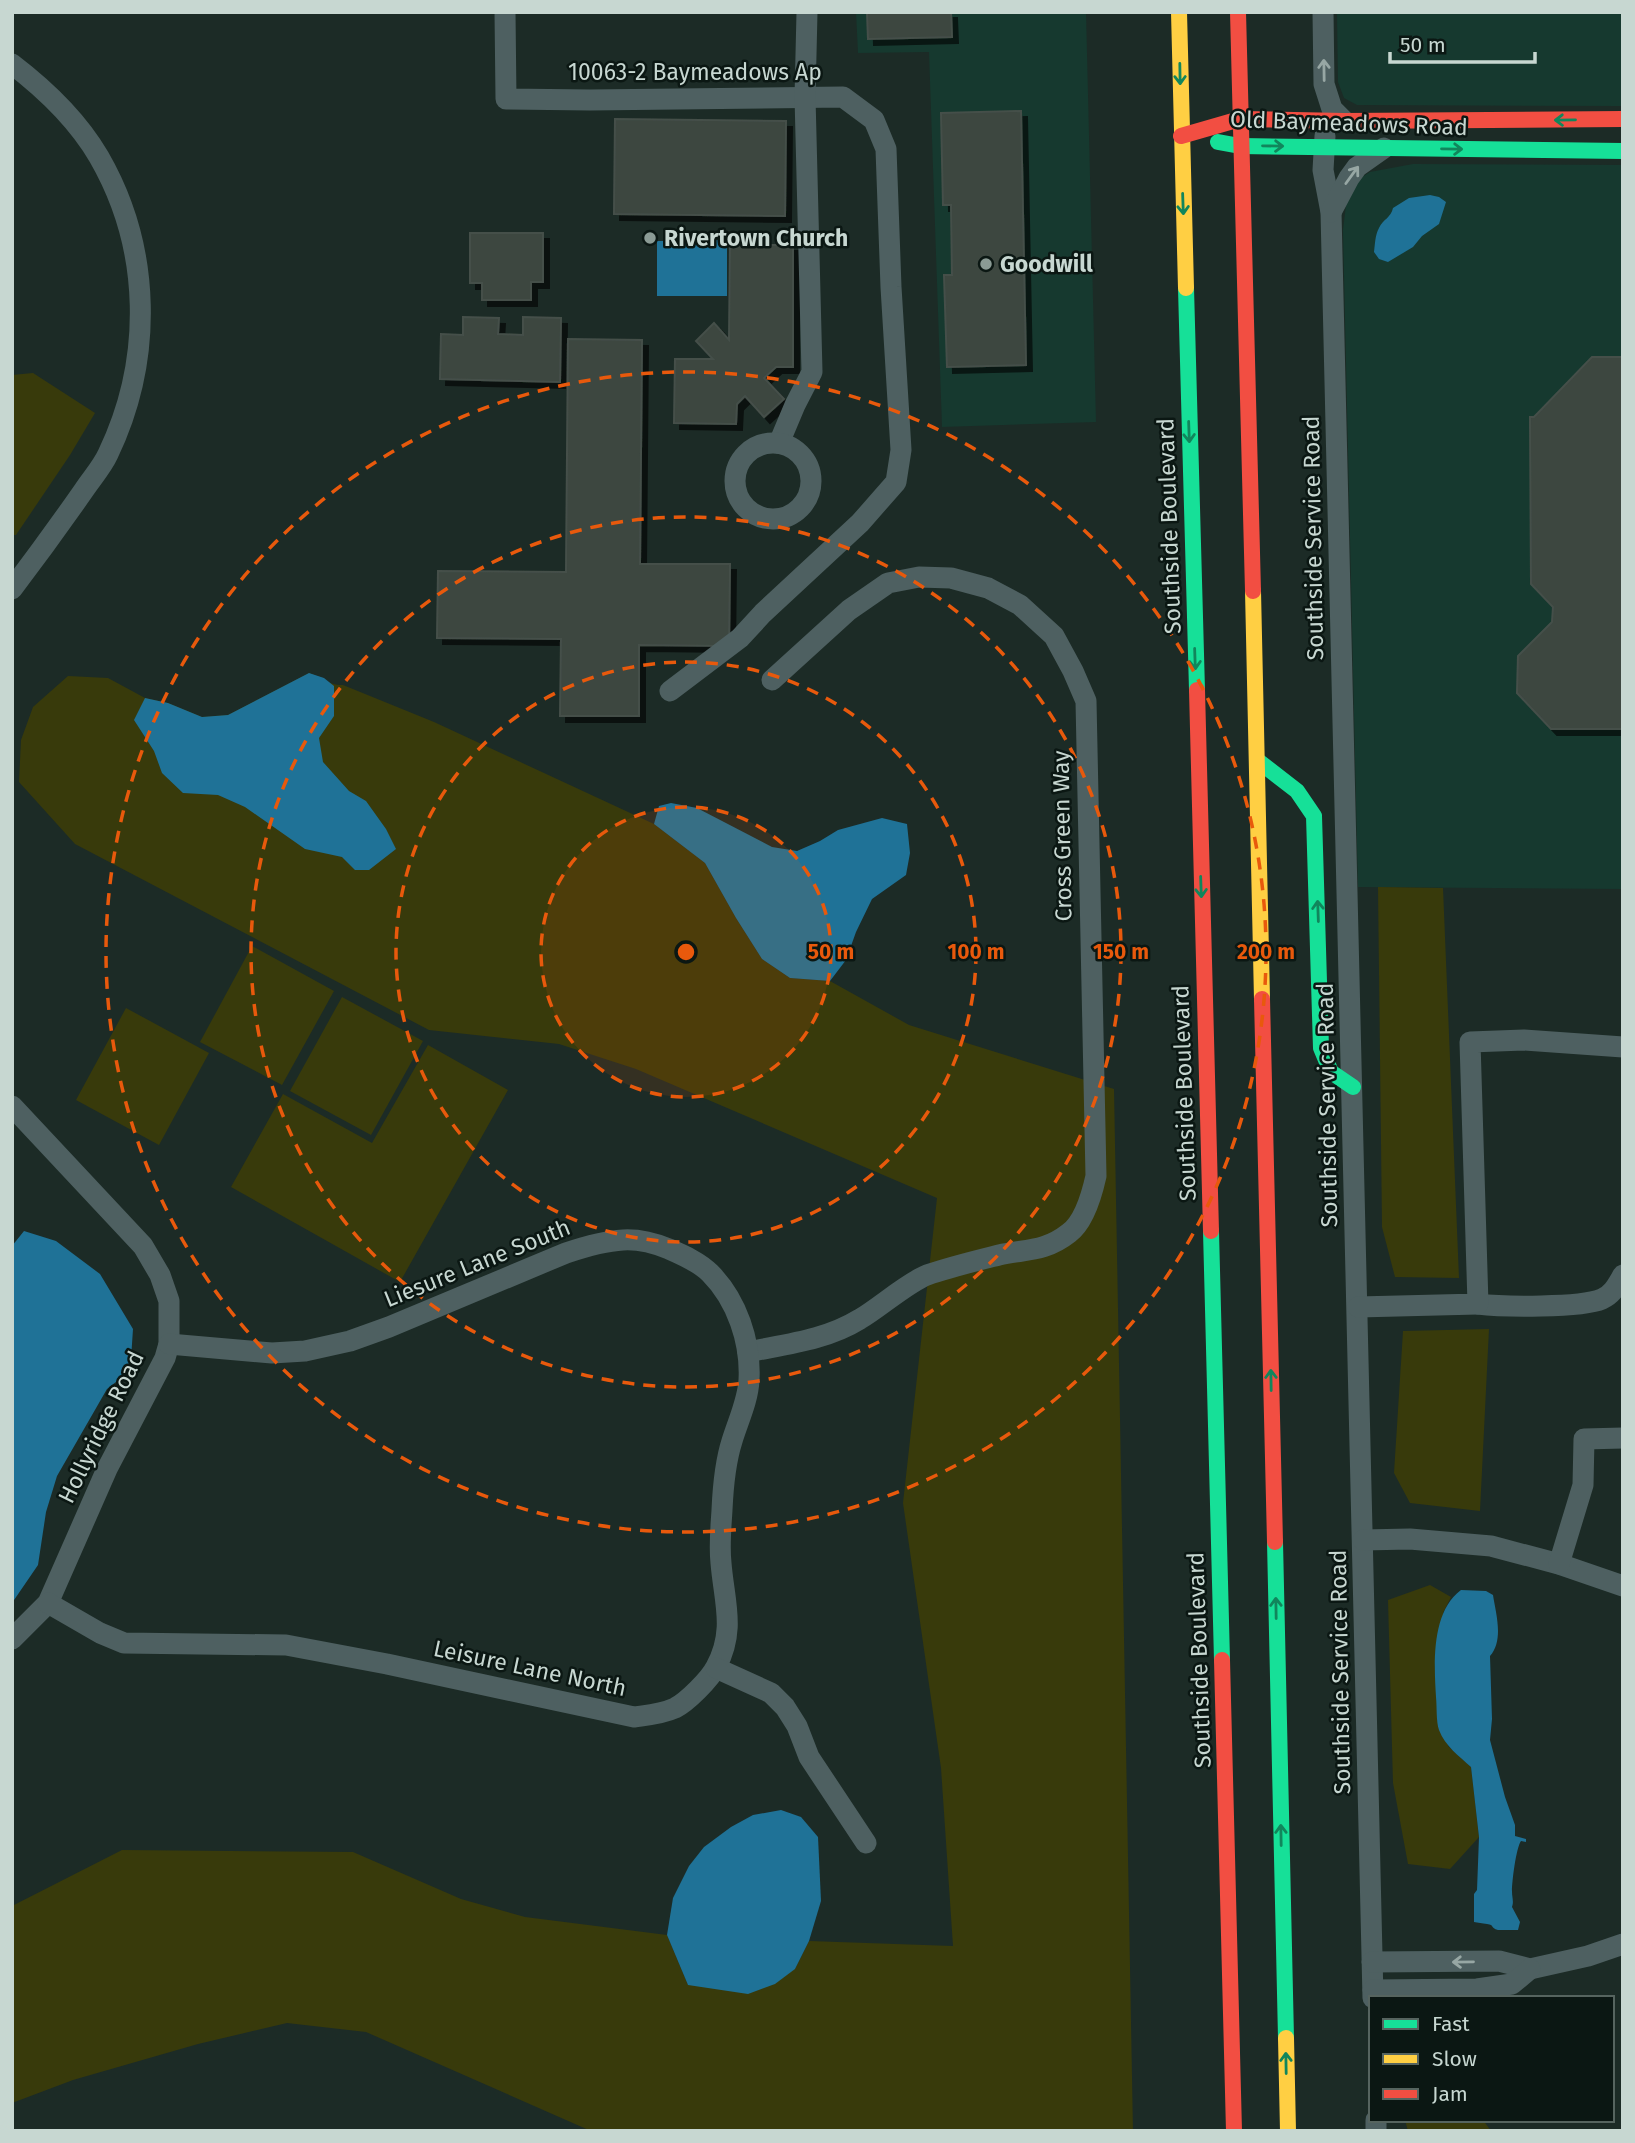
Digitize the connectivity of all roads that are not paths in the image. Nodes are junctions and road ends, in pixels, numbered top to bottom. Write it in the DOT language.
graph roads {
  1 [pos="505,12"];
  2 [pos="807,12"];
  3 [pos="1179,12"];
  4 [pos="1238,12"];
  5 [pos="1323,12"];
  6 [pos="12,64"];
  7 [pos="805,97"];
  8 [pos="1240,119"];
  9 [pos="1623,119"];
  10 [pos="1334,121"];
  11 [pos="1181,136"];
  12 [pos="1240,146"];
  13 [pos="1325,147"];
  14 [pos="1384,148"];
  15 [pos="1623,151"];
  16 [pos="1331,212"];
  17 [pos="779,443"];
  18 [pos="12,589"];
  19 [pos="772,680"];
  20 [pos="670,691"];
  21 [pos="1257,760"];
  22 [pos="1623,1047"];
  23 [pos="1353,1087"];
  24 [pos="12,1106"];
  25 [pos="1623,1275"];
  26 [pos="1478,1304"];
  27 [pos="1358,1307"];
  28 [pos="169,1345"];
  29 [pos="748,1352"];
  30 [pos="1623,1437"];
  31 [pos="1363,1540"];
  32 [pos="1559,1564"];
  33 [pos="1623,1586"];
  34 [pos="48,1603"];
  35 [pos="12,1639"];
  36 [pos="716,1668"];
  37 [pos="866,1843"];
  38 [pos="1623,1944"];
  39 [pos="1372,1962"];
  40 [pos="1530,1969"];
  41 [pos="1373,1994"];
  42 [pos="1234,2131"];
  43 [pos="1288,2131"];
  1 -- 7 [label="street, 10063-2 Baymeadows Ap"];
  2 -- 7 [label="street"];
  3 -- 11 [label="main road, Southside Boulevard, one-way"];
  4 -- 8 [label="main road"];
  10 -- 5 [label="street, one-way"];
  6 -- 18 [label="street"];
  7 -- 17 [label="street"];
  7 -- 20 [label="street, 10063-2 Baymeadows Ap"];
  8 -- 10 [label="main road, Old Baymeadows Road"];
  8 -- 11 [label="main road, Old Baymeadows Road"];
  8 -- 12 [label="main road"];
  9 -- 10 [label="main road, Old Baymeadows Road, one-way"];
  10 -- 13 [label="street, Southside Service Road"];
  11 -- 12 [label="main road, Old Baymeadows Road"];
  11 -- 42 [label="main road, Southside Boulevard, one-way"];
  12 -- 13 [label="main road, Old Baymeadows Road, one-way"];
  12 -- 21 [label="main road"];
  13 -- 14 [label="main road, Old Baymeadows Road"];
  13 -- 16 [label="street, Southside Service Road"];
  14 -- 15 [label="main road, Old Baymeadows Road, one-way"];
  16 -- 14 [label="street, Southside Service Road, one-way"];
  16 -- 23 [label="street, Southside Service Road"];
  19 -- 29 [label="street, Cross Green Way"];
  23 -- 21 [label="main road, one-way"];
  43 -- 21 [label="main road, one-way"];
  22 -- 26 [label="street"];
  23 -- 27 [label="street, Southside Service Road"];
  24 -- 28 [label="street, Hollyridge Road"];
  25 -- 26 [label="street"];
  26 -- 27 [label="street"];
  27 -- 31 [label="street, Southside Service Road"];
  28 -- 29 [label="street, Liesure Lane South"];
  28 -- 34 [label="street, Hollyridge Road"];
  29 -- 36 [label="street, Leisure Lane North"];
  30 -- 32 [label="street"];
  31 -- 32 [label="street"];
  31 -- 39 [label="street, Southside Service Road"];
  32 -- 33 [label="street"];
  34 -- 35 [label="street, Hollyridge Road"];
  34 -- 36 [label="street, Leisure Lane North"];
  36 -- 37 [label="street"];
  38 -- 40 [label="street"];
  40 -- 39 [label="street, one-way"];
  39 -- 41 [label="street, Southside Service Road"];
  40 -- 41 [label="street"];
}
